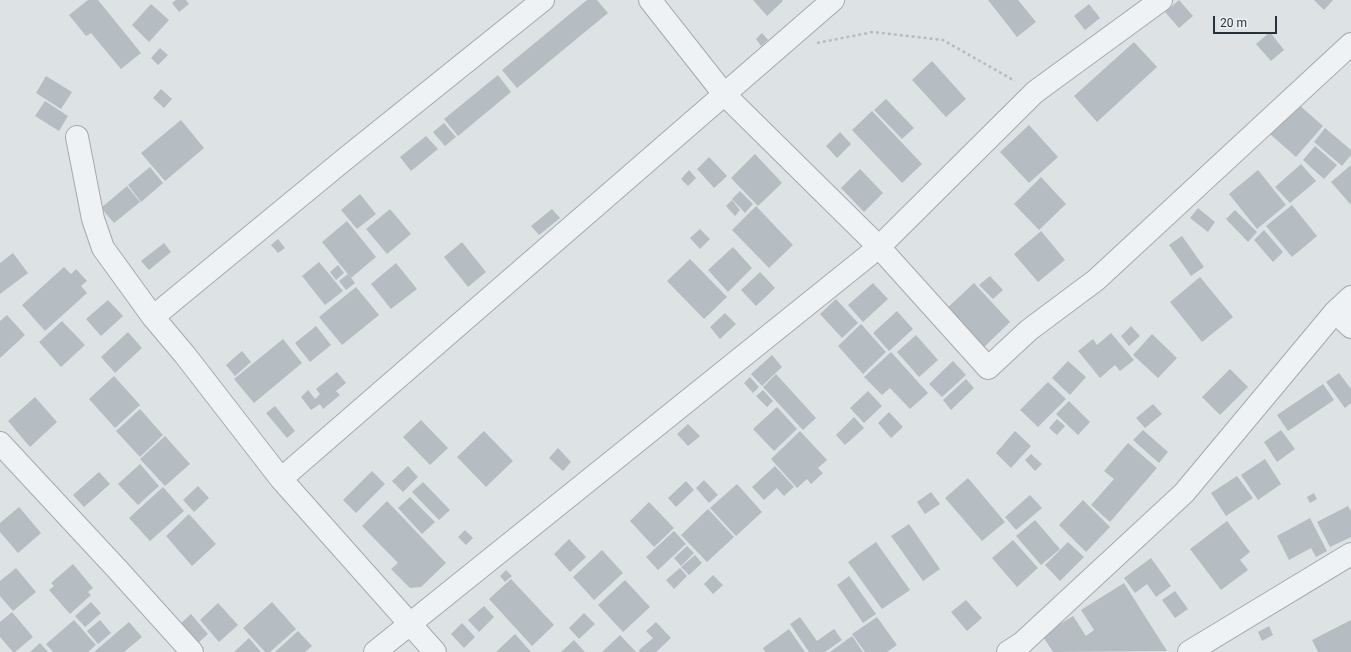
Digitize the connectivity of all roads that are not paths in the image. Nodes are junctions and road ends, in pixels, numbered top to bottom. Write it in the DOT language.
graph roads {
  1 [pos="543,0"];
  2 [pos="650,0"];
  3 [pos="833,0"];
  4 [pos="1161,0"];
  5 [pos="1351,44"];
  6 [pos="724,94"];
  7 [pos="77,137"];
  8 [pos="879,247"];
  9 [pos="1351,297"];
  10 [pos="1335,312"];
  11 [pos="153,317"];
  12 [pos="1351,327"];
  13 [pos="0,443"];
  14 [pos="281,479"];
  15 [pos="1351,554"];
  16 [pos="410,623"];
  17 [pos="1020,649"];
  18 [pos="192,652"];
  19 [pos="375,652"];
  20 [pos="435,652"];
  21 [pos="1189,652"];
  1 -- 11 [label="street"];
  2 -- 6 [label="street"];
  3 -- 6 [label="street"];
  4 -- 8 [label="street"];
  5 -- 8 [label="street"];
  6 -- 8 [label="street"];
  6 -- 14 [label="street"];
  7 -- 11 [label="street"];
  8 -- 16 [label="street"];
  9 -- 10 [label="street"];
  10 -- 12 [label="street"];
  10 -- 17 [label="street"];
  11 -- 14 [label="street"];
  13 -- 18 [label="street"];
  14 -- 16 [label="street"];
  15 -- 21 [label="street"];
  16 -- 19 [label="street"];
  16 -- 20 [label="street"];
}
